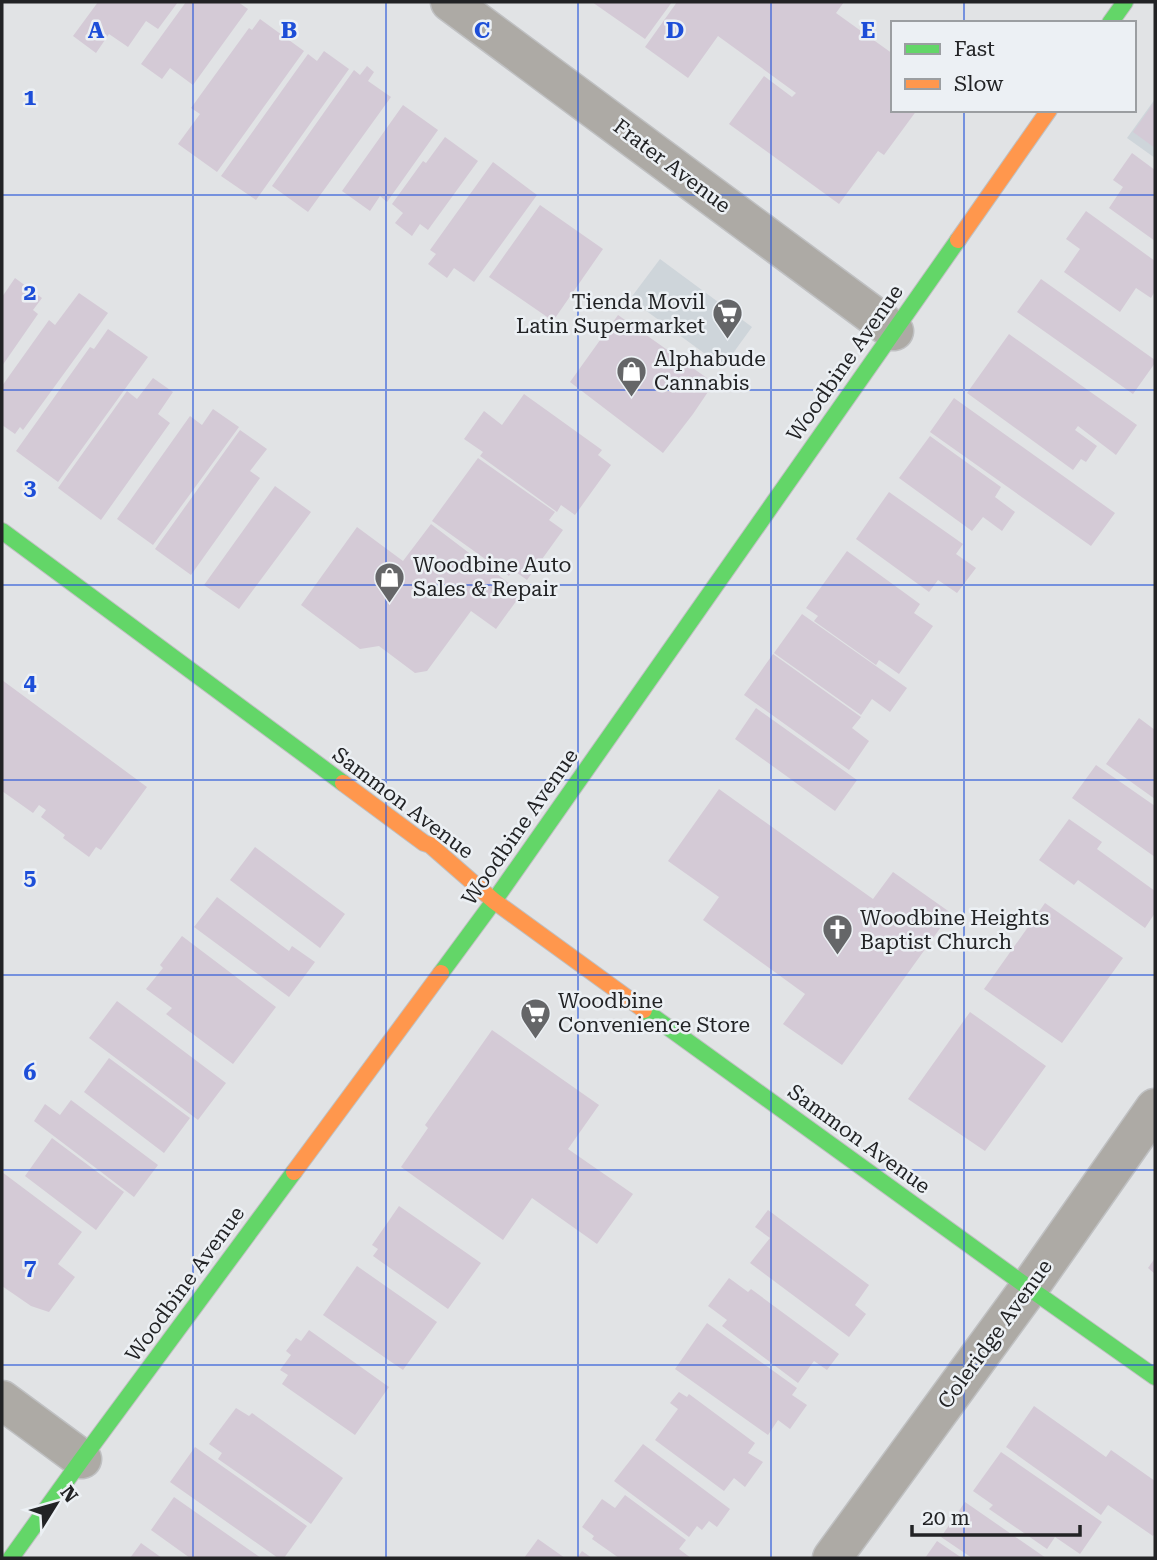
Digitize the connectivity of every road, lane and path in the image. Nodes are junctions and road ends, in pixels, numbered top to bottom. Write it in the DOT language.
graph roads {
  1 [pos="450,2"];
  2 [pos="1125,2"];
  3 [pos="1111,21"];
  4 [pos="1048,112"];
  5 [pos="894,331"];
  6 [pos="2,531"];
  7 [pos="494,901"];
  8 [pos="1155,1108"];
  9 [pos="1029,1288"];
  10 [pos="1155,1377"];
  11 [pos="2,1400"];
  12 [pos="82,1459"];
  13 [pos="11,1558"];
  14 [pos="832,1558"];
  1 -- 5 [label="street, Frater Avenue"];
  2 -- 3 [label="main road"];
  4 -- 5 [label="main road, Woodbine Avenue"];
  5 -- 7 [label="main road, Woodbine Avenue"];
  6 -- 7 [label="main road, Sammon Avenue"];
  7 -- 9 [label="main road, Sammon Avenue"];
  7 -- 12 [label="main road, Woodbine Avenue"];
  8 -- 9 [label="street, Coleridge Avenue"];
  9 -- 10 [label="main road, Sammon Avenue"];
  9 -- 14 [label="street, Coleridge Avenue"];
  11 -- 12 [label="street"];
  12 -- 13 [label="main road, Woodbine Avenue"];
}
